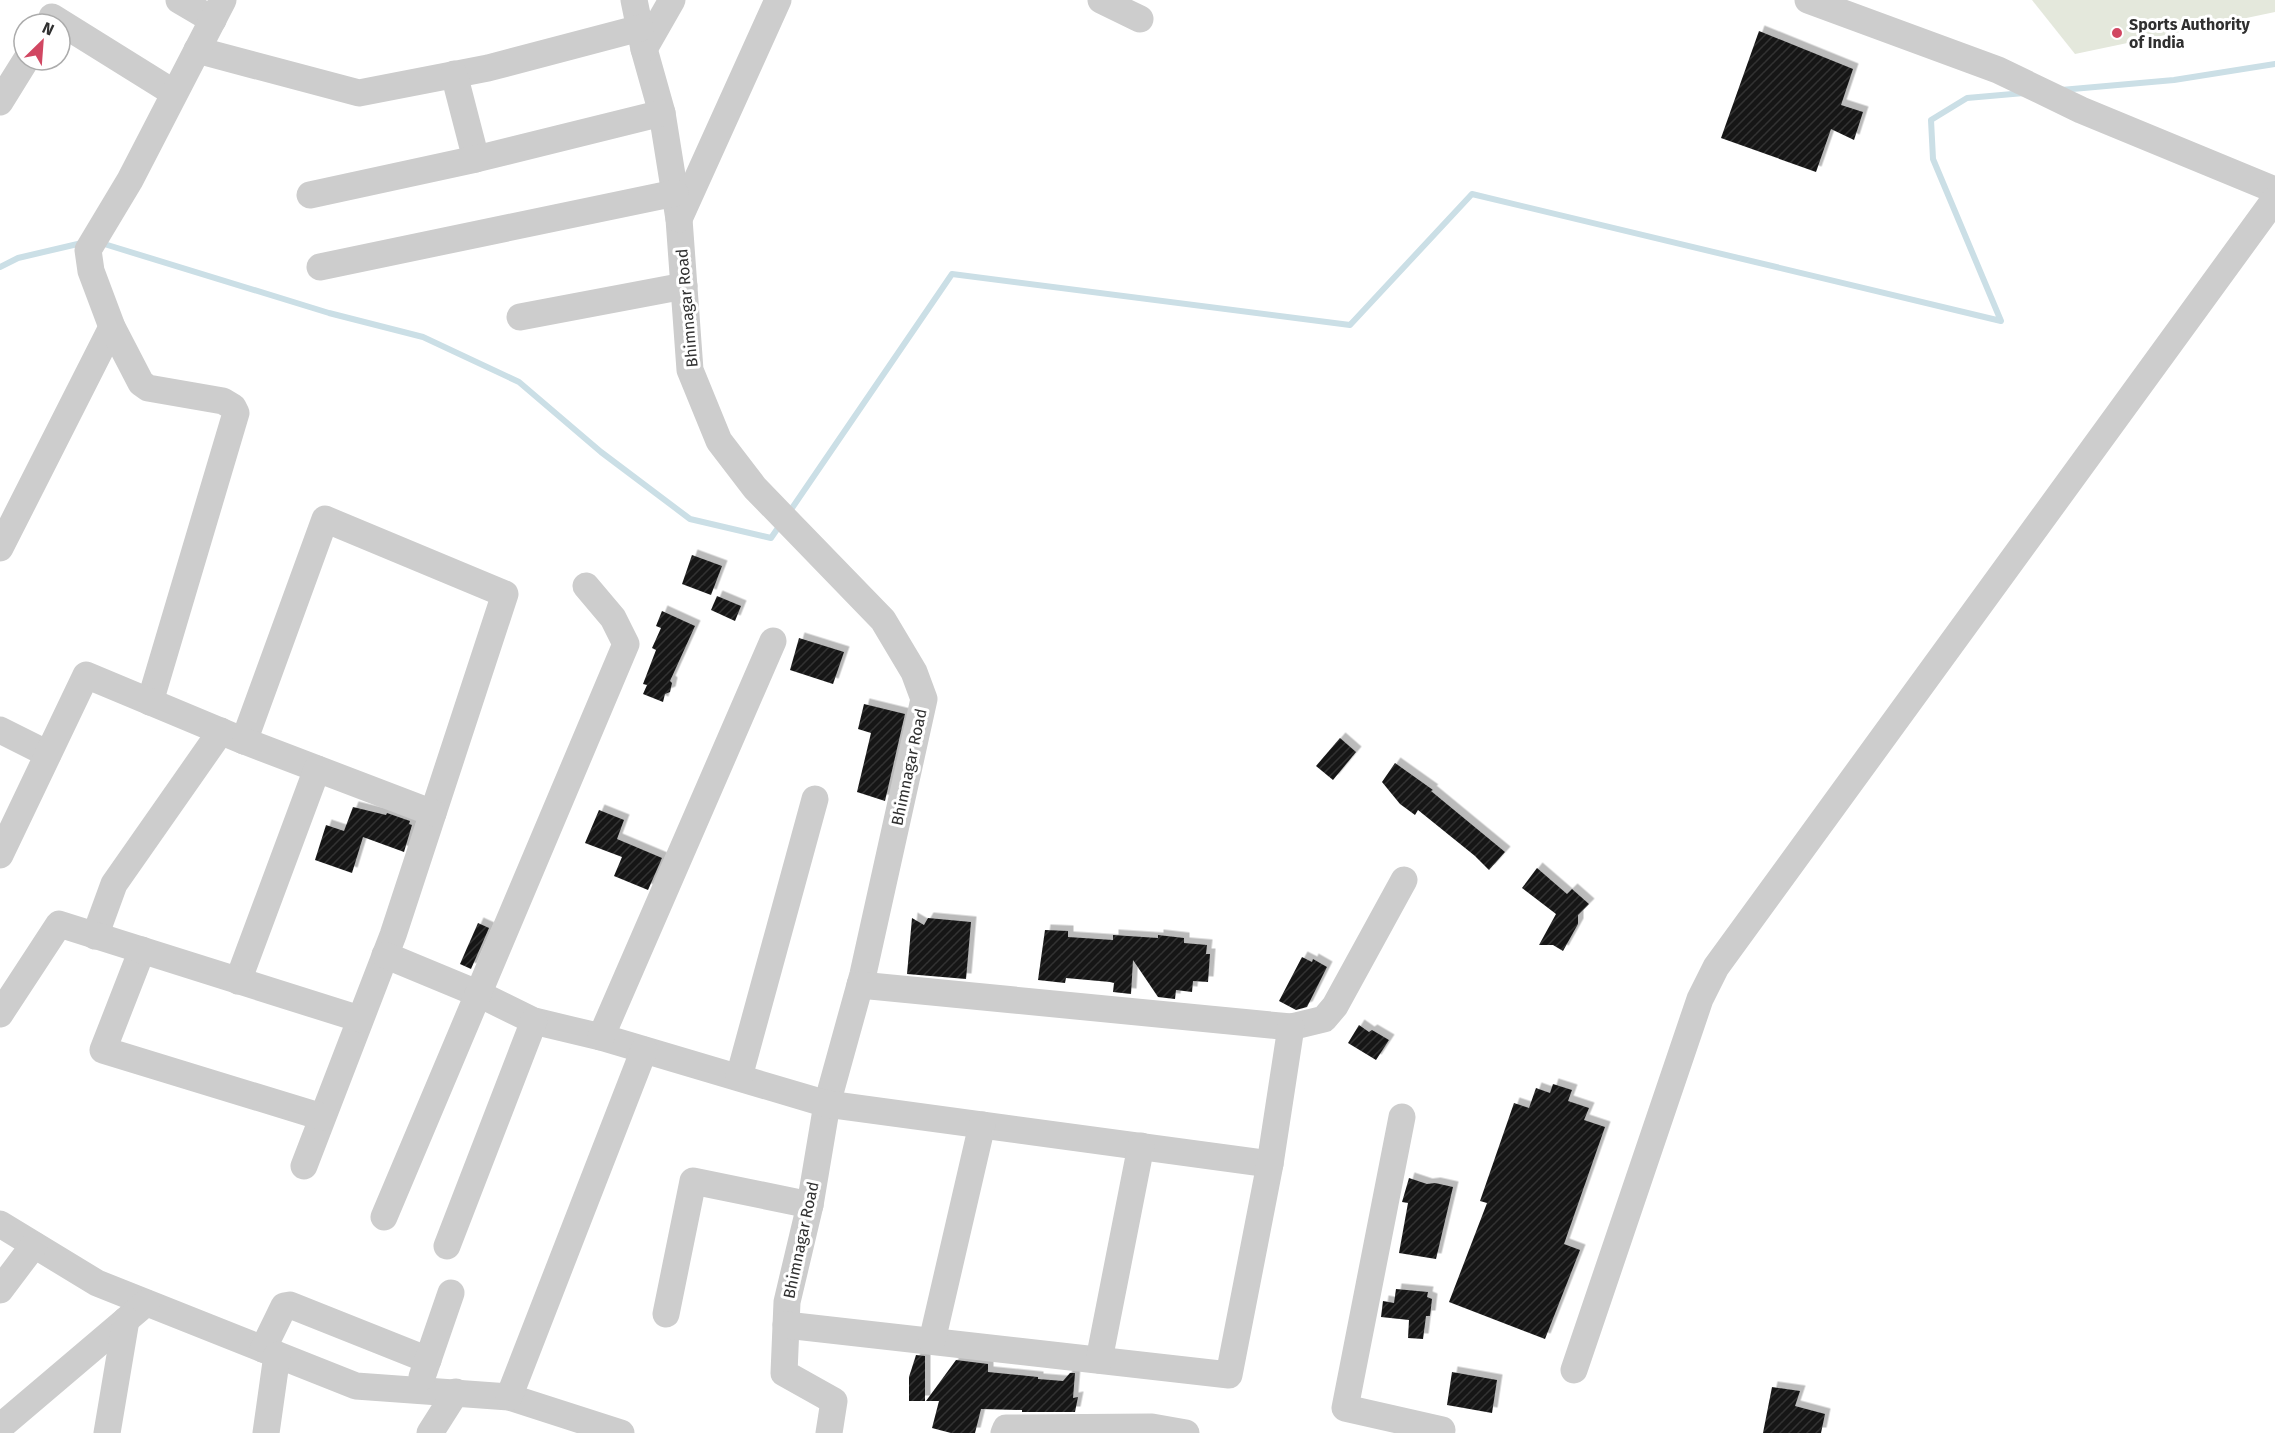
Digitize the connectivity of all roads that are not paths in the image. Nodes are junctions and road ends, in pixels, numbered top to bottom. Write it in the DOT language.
graph roads {
  1 [pos="179,0"];
  2 [pos="634,0"];
  3 [pos="672,0"];
  4 [pos="778,0"];
  5 [pos="1101,0"];
  6 [pos="1808,0"];
  7 [pos="218,10"];
  8 [pos="1140,19"];
  9 [pos="72,26"];
  10 [pos="642,38"];
  11 [pos="197,50"];
  12 [pos="19,72"];
  13 [pos="454,74"];
  14 [pos="174,93"];
  15 [pos="0,102"];
  16 [pos="662,113"];
  17 [pos="476,159"];
  18 [pos="2275,190"];
  19 [pos="310,195"];
  20 [pos="2275,199"];
  21 [pos="677,206"];
  22 [pos="320,267"];
  23 [pos="684,286"];
  24 [pos="520,318"];
  25 [pos="112,327"];
  26 [pos="0,548"];
  27 [pos="586,586"];
  28 [pos="773,641"];
  29 [pos="150,702"];
  30 [pos="0,730"];
  31 [pos="233,736"];
  32 [pos="48,754"];
  33 [pos="317,769"];
  34 [pos="814,799"];
  35 [pos="433,813"];
  36 [pos="0,855"];
  37 [pos="1404,880"];
  38 [pos="95,936"];
  39 [pos="142,950"];
  40 [pos="385,955"];
  41 [pos="238,981"];
  42 [pos="860,986"];
  43 [pos="479,993"];
  44 [pos="0,1014"];
  45 [pos="360,1020"];
  46 [pos="534,1021"];
  47 [pos="1291,1027"];
  48 [pos="601,1037"];
  49 [pos="644,1050"];
  50 [pos="739,1077"];
  51 [pos="827,1104"];
  52 [pos="322,1117"];
  53 [pos="1402,1117"];
  54 [pos="982,1125"];
  55 [pos="1141,1146"];
  56 [pos="1270,1164"];
  57 [pos="304,1166"];
  58 [pos="810,1205"];
  59 [pos="384,1217"];
  60 [pos="0,1224"];
  61 [pos="34,1245"];
  62 [pos="447,1245"];
  63 [pos="0,1290"];
  64 [pos="451,1293"];
  65 [pos="136,1311"];
  66 [pos="666,1314"];
  67 [pos="786,1325"];
  68 [pos="932,1341"];
  69 [pos="270,1352"];
  70 [pos="428,1360"];
  71 [pos="1099,1360"];
  72 [pos="1574,1370"];
  73 [pos="418,1390"];
  74 [pos="456,1392"];
  75 [pos="510,1398"];
  76 [pos="1346,1421"];
  77 [pos="0,1427"];
  78 [pos="1151,1430"];
  79 [pos="107,1433"];
  80 [pos="266,1433"];
  81 [pos="430,1433"];
  82 [pos="621,1433"];
  83 [pos="829,1433"];
  84 [pos="1004,1433"];
  85 [pos="1186,1433"];
  86 [pos="1441,1433"];
  1 -- 7 [label="street"];
  2 -- 10 [label="street, Bhimnagar Road"];
  3 -- 10 [label="street"];
  4 -- 21 [label="street"];
  5 -- 8 [label="street"];
  6 -- 18 [label="street"];
  7 -- 11 [label="street"];
  9 -- 14 [label="street"];
  10 -- 13 [label="street"];
  10 -- 16 [label="street, Bhimnagar Road"];
  11 -- 13 [label="street"];
  11 -- 14 [label="street"];
  12 -- 15 [label="street"];
  13 -- 17 [label="street"];
  14 -- 25 [label="street"];
  16 -- 17 [label="street"];
  16 -- 21 [label="street, Bhimnagar Road"];
  17 -- 19 [label="street"];
  20 -- 72 [label="street"];
  21 -- 22 [label="street"];
  21 -- 23 [label="street, Bhimnagar Road"];
  23 -- 24 [label="street"];
  23 -- 42 [label="street, Bhimnagar Road"];
  25 -- 26 [label="street"];
  25 -- 29 [label="street"];
  27 -- 43 [label="street"];
  28 -- 48 [label="street"];
  29 -- 31 [label="street"];
  29 -- 32 [label="street"];
  30 -- 32 [label="street"];
  31 -- 33 [label="street"];
  31 -- 35 [label="street"];
  31 -- 38 [label="street"];
  32 -- 36 [label="street"];
  33 -- 35 [label="street"];
  33 -- 41 [label="street"];
  34 -- 50 [label="street"];
  35 -- 40 [label="street"];
  37 -- 47 [label="street"];
  38 -- 39 [label="street"];
  38 -- 44 [label="street"];
  39 -- 41 [label="street"];
  39 -- 52 [label="street"];
  40 -- 43 [label="street"];
  40 -- 45 [label="street"];
  41 -- 45 [label="street"];
  42 -- 47 [label="street"];
  42 -- 51 [label="street, Bhimnagar Road"];
  43 -- 46 [label="street"];
  43 -- 59 [label="street"];
  45 -- 52 [label="street"];
  46 -- 48 [label="street"];
  46 -- 62 [label="street"];
  47 -- 56 [label="street"];
  48 -- 49 [label="street"];
  49 -- 50 [label="street"];
  49 -- 75 [label="street"];
  50 -- 51 [label="street"];
  51 -- 54 [label="street"];
  51 -- 58 [label="street, Bhimnagar Road"];
  52 -- 57 [label="street"];
  53 -- 76 [label="street"];
  54 -- 55 [label="street"];
  54 -- 68 [label="street"];
  55 -- 56 [label="street"];
  55 -- 71 [label="street"];
  56 -- 71 [label="street"];
  58 -- 66 [label="street"];
  58 -- 67 [label="street, Bhimnagar Road"];
  60 -- 61 [label="street"];
  61 -- 63 [label="street"];
  61 -- 65 [label="street"];
  64 -- 70 [label="street"];
  65 -- 69 [label="street"];
  65 -- 77 [label="street"];
  65 -- 79 [label="street"];
  67 -- 68 [label="street"];
  67 -- 83 [label="street, Bhimnagar Road"];
  68 -- 71 [label="street"];
  69 -- 70 [label="street"];
  69 -- 73 [label="street"];
  69 -- 80 [label="street"];
  70 -- 73 [label="street"];
  73 -- 74 [label="street"];
  74 -- 75 [label="street"];
  74 -- 81 [label="street"];
  75 -- 82 [label="street"];
  76 -- 86 [label="street"];
  78 -- 84 [label="street"];
  78 -- 85 [label="street"];
}
